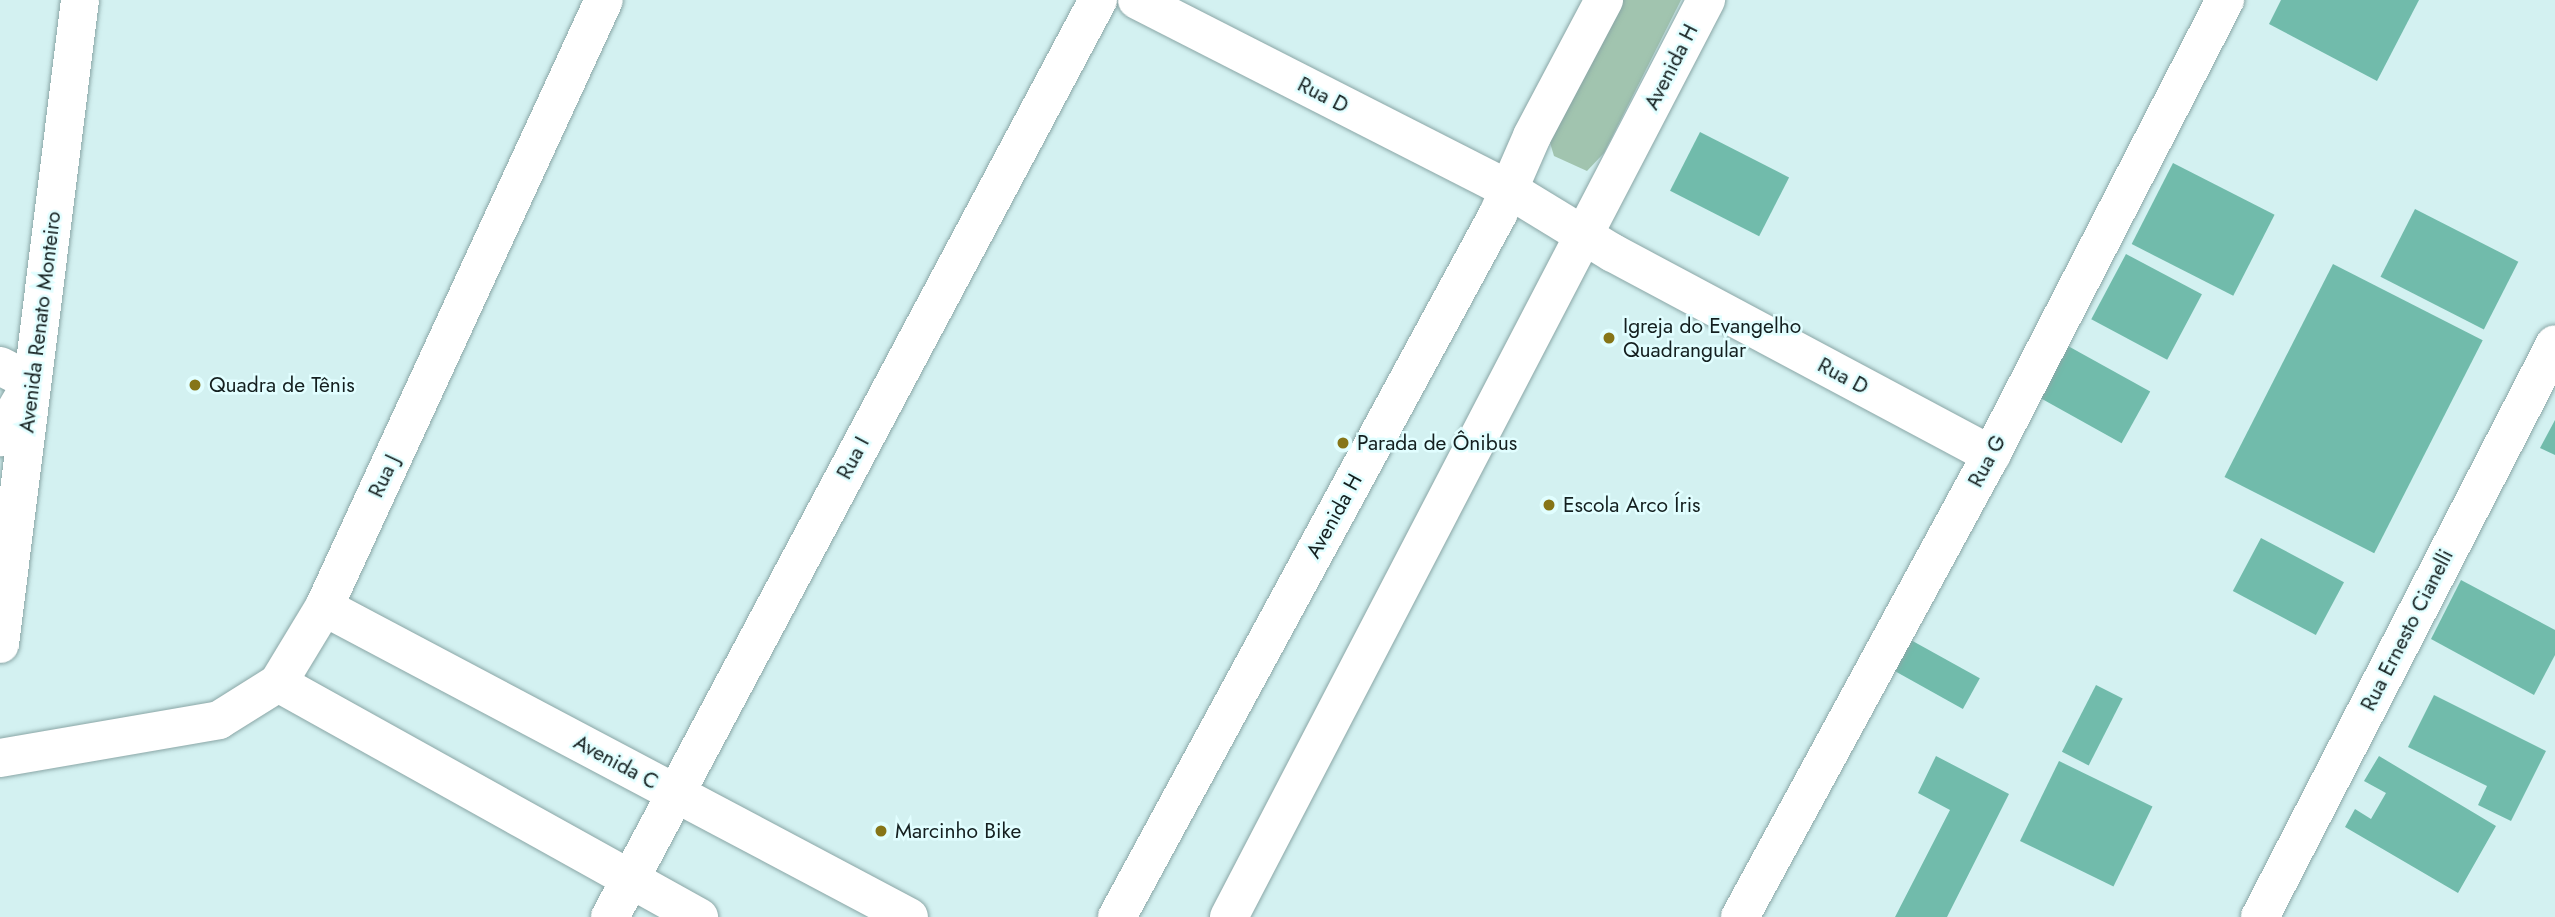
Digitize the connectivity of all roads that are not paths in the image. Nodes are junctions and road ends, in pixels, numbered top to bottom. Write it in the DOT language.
graph roads {
  1 [pos="80,0"];
  2 [pos="604,0"];
  3 [pos="1098,0"];
  4 [pos="1137,0"];
  5 [pos="1604,0"];
  6 [pos="1706,0"];
  7 [pos="2225,0"];
  8 [pos="1508,189"];
  9 [pos="1586,233"];
  10 [pos="2555,344"];
  11 [pos="16,374"];
  12 [pos="0,437"];
  13 [pos="1991,455"];
  14 [pos="324,607"];
  15 [pos="0,644"];
  16 [pos="278,683"];
  17 [pos="0,758"];
  18 [pos="674,793"];
  19 [pos="626,880"];
  20 [pos="610,917"];
  21 [pos="699,917"];
  22 [pos="909,917"];
  23 [pos="1116,917"];
  24 [pos="1229,917"];
  25 [pos="1740,917"];
  26 [pos="2260,917"];
  1 -- 11 [label="street, Avenida Renato Monteiro"];
  2 -- 14 [label="street, Rua J"];
  3 -- 18 [label="street, Rua I"];
  4 -- 8 [label="street, Rua D"];
  5 -- 8 [label="street, Avenida H"];
  6 -- 9 [label="street, Avenida H"];
  7 -- 13 [label="street, Rua G"];
  8 -- 9 [label="street, Rua D"];
  8 -- 23 [label="street, Avenida H"];
  9 -- 13 [label="street, Rua D"];
  9 -- 24 [label="street, Avenida H"];
  10 -- 26 [label="street, Rua Ernesto Cianelli"];
  11 -- 12 [label="street"];
  11 -- 15 [label="street, Avenida Renato Monteiro"];
  13 -- 25 [label="street, Rua G"];
  14 -- 16 [label="street, Rua J"];
  14 -- 18 [label="street, Avenida C"];
  16 -- 17 [label="street, Rua J"];
  16 -- 19 [label="street"];
  18 -- 19 [label="street, Rua I"];
  18 -- 22 [label="street, Avenida C"];
  19 -- 20 [label="street, Rua I"];
  19 -- 21 [label="street"];
}
